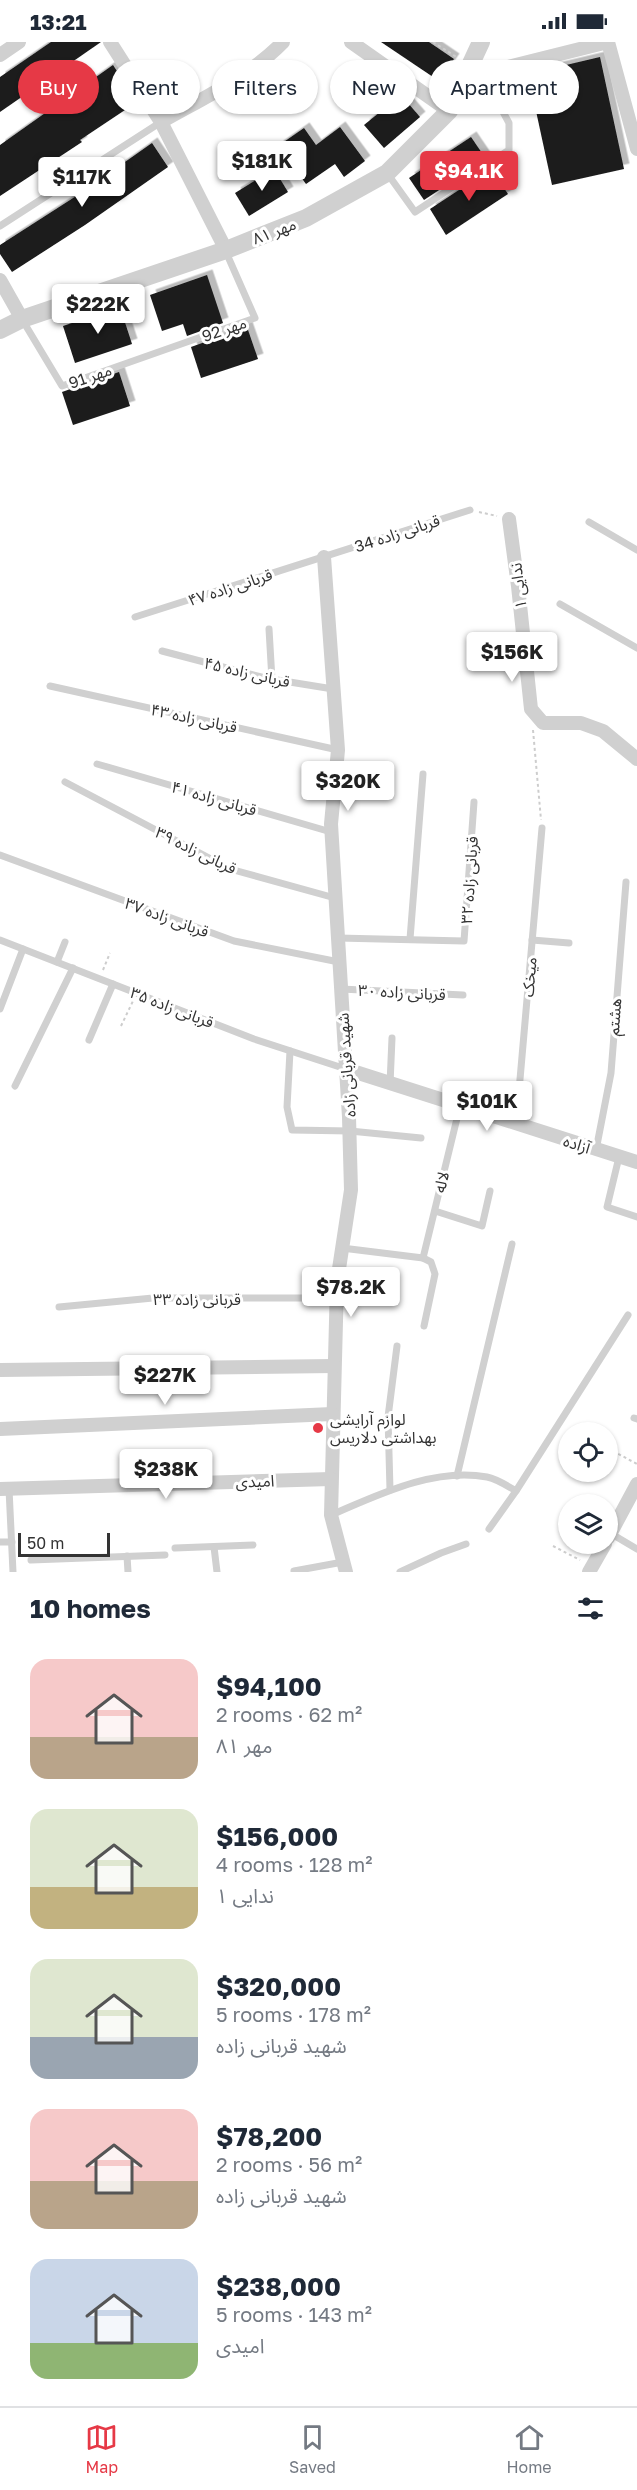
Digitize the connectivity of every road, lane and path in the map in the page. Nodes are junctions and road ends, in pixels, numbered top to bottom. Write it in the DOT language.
graph roads {
  1 [pos="19,42"];
  2 [pos="110,42"];
  3 [pos="283,42"];
  4 [pos="351,42"];
  5 [pos="433,42"];
  6 [pos="481,42"];
  7 [pos="608,42"];
  8 [pos="0,55"];
  9 [pos="450,60"];
  10 [pos="471,60"];
  11 [pos="527,60"];
  12 [pos="429,97"];
  13 [pos="446,114"];
  14 [pos="504,114"];
  15 [pos="160,122"];
  16 [pos="637,149"];
  17 [pos="387,173"];
  18 [pos="0,226"];
  19 [pos="226,250"];
  20 [pos="0,280"];
  21 [pos="22,319"];
  22 [pos="0,330"];
  23 [pos="158,352"];
  24 [pos="470,510"];
  25 [pos="509,519"];
  26 [pos="589,522"];
  27 [pos="637,550"];
  28 [pos="324,557"];
  29 [pos="560,604"];
  30 [pos="135,617"];
  31 [pos="269,629"];
  32 [pos="637,648"];
  33 [pos="162,651"];
  34 [pos="272,680"];
  35 [pos="50,686"];
  36 [pos="333,689"];
  37 [pos="531,709"];
  38 [pos="338,750"];
  39 [pos="637,759"];
  40 [pos="97,764"];
  41 [pos="423,774"];
  42 [pos="64,782"];
  43 [pos="474,802"];
  44 [pos="542,828"];
  45 [pos="331,832"];
  46 [pos="0,855"];
  47 [pos="626,882"];
  48 [pos="335,898"];
  49 [pos="338,938"];
  50 [pos="410,939"];
  51 [pos="0,940"];
  52 [pos="532,940"];
  53 [pos="65,942"];
  54 [pos="569,944"];
  55 [pos="23,949"];
  56 [pos="110,954"];
  57 [pos="57,962"];
  58 [pos="339,962"];
  59 [pos="73,968"];
  60 [pos="100,979"];
  61 [pos="113,984"];
  62 [pos="341,989"];
  63 [pos="136,993"];
  64 [pos="463,995"];
  65 [pos="0,1009"];
  66 [pos="121,1026"];
  67 [pos="392,1038"];
  68 [pos="89,1040"];
  69 [pos="290,1051"];
  70 [pos="346,1069"];
  71 [pos="390,1084"];
  72 [pos="15,1086"];
  73 [pos="460,1106"];
  74 [pos="516,1125"];
  75 [pos="350,1131"];
  76 [pos="421,1138"];
  77 [pos="596,1150"];
  78 [pos="619,1157"];
  79 [pos="637,1162"];
  80 [pos="490,1191"];
  81 [pos="435,1211"];
  82 [pos="637,1217"];
  83 [pos="513,1244"];
  84 [pos="342,1248"];
  85 [pos="423,1258"];
  86 [pos="336,1298"];
  87 [pos="59,1307"];
  88 [pos="628,1315"];
  89 [pos="424,1326"];
  90 [pos="397,1346"];
  91 [pos="334,1366"];
  92 [pos="0,1370"];
  93 [pos="332,1414"];
  94 [pos="0,1429"];
  95 [pos="618,1454"];
  96 [pos="637,1464"];
  97 [pos="457,1476"];
  98 [pos="331,1479"];
  99 [pos="636,1487"];
  100 [pos="4,1489"];
  101 [pos="390,1490"];
  102 [pos="516,1491"];
  103 [pos="331,1515"];
  104 [pos="618,1520"];
  105 [pos="489,1529"];
  106 [pos="0,1542"];
  107 [pos="12,1542"];
  108 [pos="618,1542"];
  109 [pos="466,1544"];
  110 [pos="253,1545"];
  111 [pos="553,1546"];
  112 [pos="214,1547"];
  113 [pos="175,1548"];
  114 [pos="637,1549"];
  115 [pos="599,1554"];
  116 [pos="165,1555"];
  117 [pos="127,1556"];
  118 [pos="31,1560"];
  119 [pos="344,1567"];
  120 [pos="591,1569"];
  121 [pos="294,1571"];
  122 [pos="13,1572"];
  123 [pos="128,1572"];
  124 [pos="217,1572"];
  125 [pos="400,1572"];
  1 -- 8 [label="street"];
  2 -- 15 [label="street"];
  3 -- 15 [label="street"];
  4 -- 12 [label="street"];
  5 -- 9 [label="path"];
  6 -- 10 [label="street, مهر ۸۱"];
  7 -- 11 [label="street"];
  7 -- 16 [label="street"];
  13 -- 17 [label="street, مهر ۸۱"];
  14 -- 17 [label="lane"];
  15 -- 18 [label="lane"];
  15 -- 19 [label="street"];
  17 -- 19 [label="street, مهر ۸۱"];
  19 -- 21 [label="street, مهر ۸۱"];
  19 -- 23 [label="lane, مهر 92"];
  20 -- 21 [label="street"];
  21 -- 22 [label="street, مهر ۸۱"];
  21 -- 23 [label="lane, مهر 91"];
  24 -- 25 [label="path"];
  24 -- 28 [label="lane, قربانی زاده 34"];
  25 -- 37 [label="street, ندایی ۱"];
  26 -- 27 [label="lane"];
  28 -- 30 [label="lane, قربانی زاده ۴۷"];
  28 -- 36 [label="street, شهید قربانی زاده"];
  29 -- 32 [label="lane"];
  31 -- 34 [label="lane"];
  33 -- 34 [label="lane, قربانی زاده ۴۵"];
  34 -- 36 [label="lane, قربانی زاده ۴۵"];
  35 -- 38 [label="lane, قربانی زاده ۴۳"];
  36 -- 38 [label="street, شهید قربانی زاده"];
  37 -- 39 [label="street"];
  37 -- 44 [label="path"];
  38 -- 45 [label="street, شهید قربانی زاده"];
  40 -- 45 [label="lane, قربانی زاده ۴۱"];
  41 -- 50 [label="lane"];
  42 -- 48 [label="lane, قربانی زاده ۳۹"];
  43 -- 50 [label="lane, قربانی زاده ۳۲"];
  44 -- 52 [label="lane, میخک"];
  45 -- 48 [label="street, شهید قربانی زاده"];
  46 -- 58 [label="lane, قربانی زاده ۳۷"];
  47 -- 77 [label="lane, هشتم"];
  48 -- 49 [label="street, شهید قربانی زاده"];
  49 -- 50 [label="lane, قربانی زاده ۳۲"];
  49 -- 58 [label="street, شهید قربانی زاده"];
  51 -- 55 [label="lane, قربانی زاده ۳۵"];
  52 -- 54 [label="lane"];
  52 -- 74 [label="lane, میخک"];
  53 -- 57 [label="lane"];
  55 -- 57 [label="lane, قربانی زاده ۳۵"];
  55 -- 65 [label="lane"];
  56 -- 60 [label="path"];
  57 -- 59 [label="lane, قربانی زاده ۳۵"];
  58 -- 62 [label="street, شهید قربانی زاده"];
  59 -- 60 [label="lane, قربانی زاده ۳۵"];
  59 -- 72 [label="lane"];
  60 -- 61 [label="lane, قربانی زاده ۳۵"];
  61 -- 63 [label="lane, قربانی زاده ۳۵"];
  61 -- 68 [label="lane"];
  62 -- 64 [label="lane, قربانی زاده ۳۰"];
  62 -- 70 [label="street, شهید قربانی زاده"];
  63 -- 66 [label="path"];
  63 -- 69 [label="lane, قربانی زاده ۳۵"];
  67 -- 71 [label="lane"];
  69 -- 70 [label="lane, قربانی زاده ۳۵"];
  69 -- 75 [label="lane"];
  70 -- 71 [label="street, آزاده"];
  70 -- 75 [label="street, شهید قربانی زاده"];
  71 -- 73 [label="street, آزاده"];
  73 -- 74 [label="street, آزاده"];
  73 -- 81 [label="lane, لاله"];
  74 -- 77 [label="street, آزاده"];
  75 -- 76 [label="lane"];
  75 -- 84 [label="street, شهید قربانی زاده"];
  77 -- 78 [label="street, آزاده"];
  78 -- 79 [label="street, آزاده"];
  78 -- 82 [label="lane"];
  80 -- 81 [label="lane"];
  81 -- 85 [label="lane, لاله"];
  83 -- 97 [label="lane"];
  84 -- 85 [label="lane"];
  84 -- 86 [label="street, شهید قربانی زاده"];
  85 -- 89 [label="lane"];
  86 -- 87 [label="lane, قربانی زاده ۳۳"];
  86 -- 91 [label="street, شهید قربانی زاده"];
  88 -- 102 [label="lane"];
  90 -- 101 [label="lane"];
  91 -- 92 [label="street"];
  91 -- 93 [label="street, شهید قربانی زاده"];
  93 -- 94 [label="street"];
  93 -- 98 [label="street, شهید قربانی زاده"];
  95 -- 96 [label="path"];
  97 -- 101 [label="lane"];
  97 -- 102 [label="lane"];
  98 -- 100 [label="street, امیدی"];
  98 -- 103 [label="street, شهید قربانی زاده"];
  99 -- 104 [label="street"];
  100 -- 107 [label="lane"];
  101 -- 103 [label="lane"];
  102 -- 105 [label="lane"];
  103 -- 119 [label="street, شهید قربانی زاده"];
  106 -- 107 [label="lane"];
  107 -- 122 [label="lane"];
  108 -- 114 [label="lane"];
  109 -- 125 [label="lane"];
  110 -- 112 [label="lane"];
  111 -- 120 [label="path"];
  112 -- 113 [label="lane"];
  112 -- 124 [label="lane"];
  115 -- 120 [label="street"];
  116 -- 117 [label="lane"];
  117 -- 118 [label="lane"];
  117 -- 123 [label="lane"];
  119 -- 121 [label="lane"];
}
